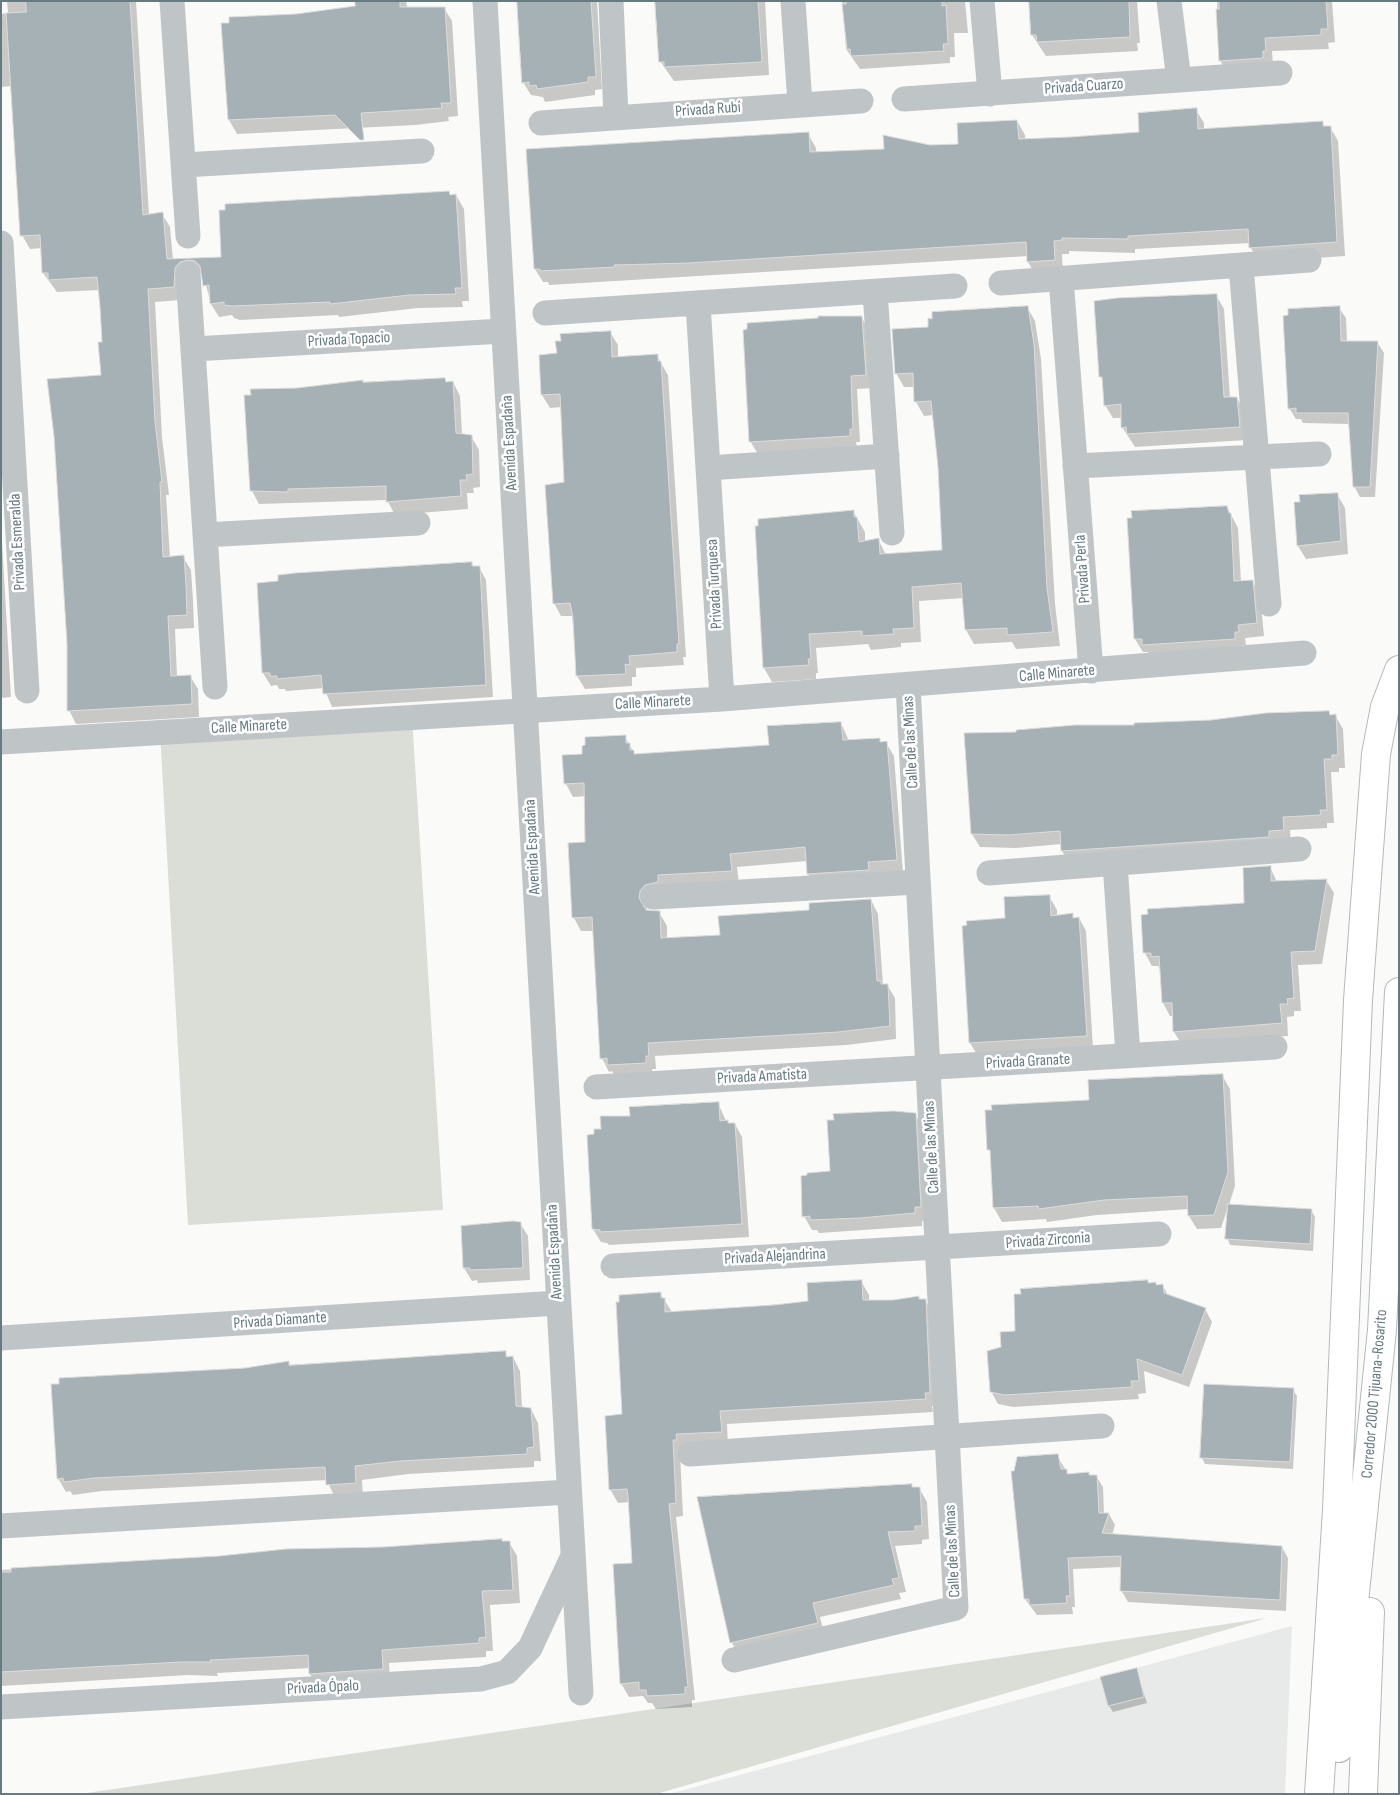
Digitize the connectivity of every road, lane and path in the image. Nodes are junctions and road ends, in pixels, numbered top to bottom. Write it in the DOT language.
graph roads {
  1 [pos="172,1"];
  2 [pos="485,1"];
  3 [pos="611,1"];
  4 [pos="793,1"];
  5 [pos="982,1"];
  6 [pos="1170,1"];
  7 [pos="1280,73"];
  8 [pos="1179,80"];
  9 [pos="990,94"];
  10 [pos="904,99"];
  11 [pos="861,100"];
  12 [pos="800,104"];
  13 [pos="616,116"];
  14 [pos="541,123"];
  15 [pos="422,151"];
  16 [pos="184,165"];
  17 [pos="188,236"];
  18 [pos="1,242"];
  19 [pos="1309,260"];
  20 [pos="1241,266"];
  21 [pos="188,274"];
  22 [pos="1061,278"];
  23 [pos="1001,283"];
  24 [pos="955,286"];
  25 [pos="875,292"];
  26 [pos="698,303"];
  27 [pos="546,313"];
  28 [pos="503,331"];
  29 [pos="194,349"];
  30 [pos="1319,454"];
  31 [pos="887,456"];
  32 [pos="1256,457"];
  33 [pos="1075,466"];
  34 [pos="708,468"];
  35 [pos="418,523"];
  36 [pos="892,533"];
  37 [pos="206,535"];
  38 [pos="1269,604"];
  39 [pos="1304,653"];
  40 [pos="1399,670"];
  41 [pos="1091,671"];
  42 [pos="908,686"];
  43 [pos="215,687"];
  44 [pos="27,691"];
  45 [pos="722,699"];
  46 [pos="525,710"];
  47 [pos="1,742"];
  48 [pos="1299,848"];
  49 [pos="1115,863"];
  50 [pos="989,873"];
  51 [pos="918,882"];
  52 [pos="653,897"];
  53 [pos="1399,992"];
  54 [pos="1275,1047"];
  55 [pos="1128,1056"];
  56 [pos="928,1068"];
  57 [pos="596,1087"];
  58 [pos="1159,1234"];
  59 [pos="937,1248"];
  60 [pos="613,1266"];
  61 [pos="558,1303"];
  62 [pos="1382,1330"];
  63 [pos="1,1338"];
  64 [pos="1102,1426"];
  65 [pos="948,1436"];
  66 [pos="690,1454"];
  67 [pos="569,1492"];
  68 [pos="1,1526"];
  69 [pos="574,1555"];
  70 [pos="734,1660"];
  71 [pos="580,1693"];
  72 [pos="1,1707"];
  73 [pos="1319,1794"];
  74 [pos="1335,1794"];
  75 [pos="1363,1794"];
  1 -- 16 [label="street"];
  2 -- 28 [label="street, Avenida Espadaña"];
  3 -- 13 [label="street"];
  4 -- 12 [label="street"];
  5 -- 9 [label="street"];
  6 -- 8 [label="street"];
  7 -- 8 [label="street, Privada Cuarzo"];
  8 -- 9 [label="street, Privada Cuarzo"];
  9 -- 10 [label="street, Privada Cuarzo"];
  11 -- 12 [label="street, Privada Rubí"];
  12 -- 13 [label="street, Privada Rubí"];
  13 -- 14 [label="street, Privada Rubí"];
  15 -- 16 [label="street"];
  16 -- 17 [label="street"];
  18 -- 44 [label="street, Privada Esmeralda"];
  19 -- 20 [label="street"];
  20 -- 22 [label="street"];
  20 -- 32 [label="street"];
  21 -- 29 [label="street"];
  22 -- 23 [label="street"];
  22 -- 33 [label="street, Privada Perla"];
  24 -- 25 [label="street"];
  25 -- 26 [label="street"];
  25 -- 31 [label="street"];
  26 -- 27 [label="street"];
  26 -- 34 [label="street, Privada Turquesa"];
  28 -- 29 [label="street, Privada Topacio"];
  28 -- 46 [label="street, Avenida Espadaña"];
  29 -- 37 [label="street"];
  30 -- 32 [label="street"];
  31 -- 34 [label="street"];
  31 -- 36 [label="street"];
  32 -- 33 [label="street"];
  32 -- 38 [label="street"];
  33 -- 41 [label="street, Privada Perla"];
  34 -- 45 [label="street, Privada Turquesa"];
  35 -- 37 [label="street"];
  37 -- 43 [label="street"];
  39 -- 41 [label="street, Calle Minarete"];
  40 -- 73 [label="highway"];
  41 -- 42 [label="street, Calle Minarete"];
  42 -- 45 [label="street, Calle Minarete"];
  42 -- 51 [label="street, Calle de las Minas"];
  45 -- 46 [label="street, Calle Minarete"];
  46 -- 47 [label="street, Calle Minarete"];
  46 -- 61 [label="street, Avenida Espadaña"];
  48 -- 49 [label="street"];
  49 -- 50 [label="street"];
  49 -- 55 [label="street"];
  51 -- 52 [label="street"];
  51 -- 56 [label="street, Calle de las Minas"];
  53 -- 62 [label="highway, Corredor 2000 Tijuana-Rosarito"];
  54 -- 55 [label="street, Privada Granate"];
  55 -- 56 [label="street, Privada Granate"];
  56 -- 57 [label="street, Privada Amatista"];
  56 -- 59 [label="street, Calle de las Minas"];
  58 -- 59 [label="street, Privada Zirconia"];
  59 -- 60 [label="street, Privada Alejandrina"];
  59 -- 65 [label="street, Calle de las Minas"];
  61 -- 63 [label="street, Privada Diamante"];
  61 -- 67 [label="street, Avenida Espadaña"];
  62 -- 74 [label="highway, Corredor 2000 Tijuana-Rosarito"];
  62 -- 75 [label="highway"];
  64 -- 65 [label="street"];
  65 -- 66 [label="street"];
  65 -- 70 [label="street, Calle de las Minas"];
  67 -- 68 [label="street"];
  67 -- 69 [label="street, Avenida Espadaña"];
  69 -- 71 [label="street, Avenida Espadaña"];
  69 -- 72 [label="street, Privada Ópalo"];
}
